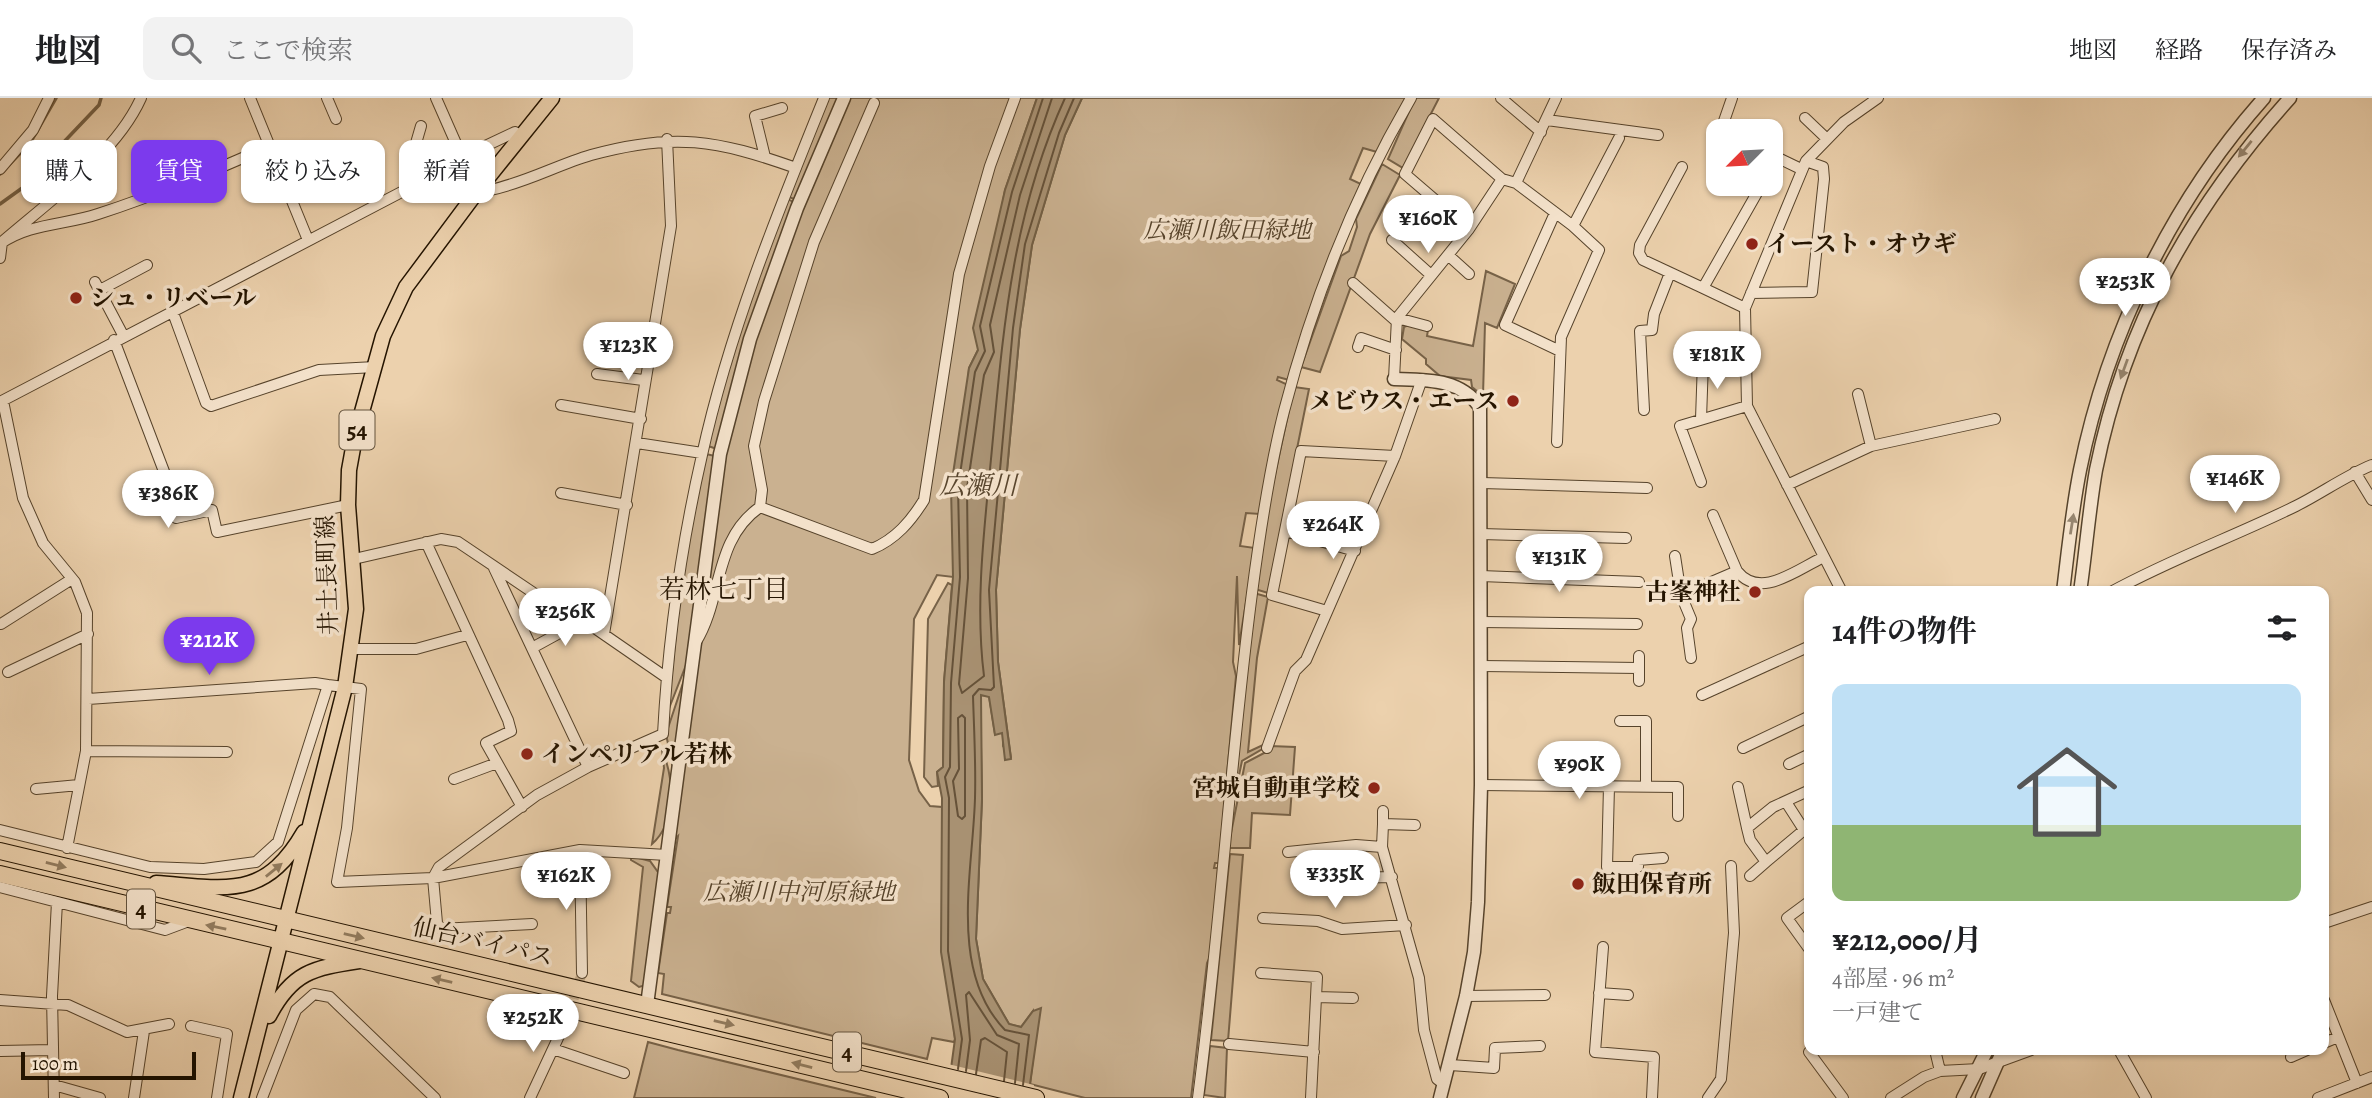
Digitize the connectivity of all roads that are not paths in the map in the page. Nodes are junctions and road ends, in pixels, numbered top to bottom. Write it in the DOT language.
graph roads {
  1 [pos="49,98"];
  2 [pos="250,98"];
  3 [pos="327,98"];
  4 [pos="436,98"];
  5 [pos="552,98"];
  6 [pos="824,98"];
  7 [pos="844,98"];
  8 [pos="1016,98"];
  9 [pos="1411,98"];
  10 [pos="1501,98"];
  11 [pos="1556,98"];
  12 [pos="1732,98"];
  13 [pos="2264,98"];
  14 [pos="2290,98"];
  15 [pos="143,99"];
  16 [pos="1874,99"];
  17 [pos="874,103"];
  18 [pos="782,108"];
  19 [pos="1805,118"];
  20 [pos="336,119"];
  21 [pos="1725,119"];
  22 [pos="1546,120"];
  23 [pos="421,126"];
  24 [pos="1541,132"];
  25 [pos="1657,135"];
  26 [pos="521,136"];
  27 [pos="1619,138"];
  28 [pos="1826,138"];
  29 [pos="667,139"];
  30 [pos="268,140"];
  31 [pos="417,140"];
  32 [pos="455,140"];
  33 [pos="493,140"];
  34 [pos="765,157"];
  35 [pos="241,159"];
  36 [pos="1783,159"];
  37 [pos="1803,165"];
  38 [pos="1682,167"];
  39 [pos="796,168"];
  40 [pos="0,169"];
  41 [pos="495,169"];
  42 [pos="1502,179"];
  43 [pos="1516,183"];
  44 [pos="495,189"];
  45 [pos="399,193"];
  46 [pos="1755,196"];
  47 [pos="293,203"];
  48 [pos="469,203"];
  49 [pos="1555,213"];
  50 [pos="1573,226"];
  51 [pos="1469,229"];
  52 [pos="308,240"];
  53 [pos="1392,240"];
  54 [pos="1,243"];
  55 [pos="1448,255"];
  56 [pos="0,258"];
  57 [pos="147,265"];
  58 [pos="1670,273"];
  59 [pos="1469,274"];
  60 [pos="1431,275"];
  61 [pos="1353,283"];
  62 [pos="1703,288"];
  63 [pos="1751,293"];
  64 [pos="1745,308"];
  65 [pos="172,310"];
  66 [pos="1396,319"];
  67 [pos="1427,326"];
  68 [pos="119,338"];
  69 [pos="1358,347"];
  70 [pos="1396,350"];
  71 [pos="1560,351"];
  72 [pos="1703,361"];
  73 [pos="375,367"];
  74 [pos="597,374"];
  75 [pos="1394,379"];
  76 [pos="1422,379"];
  77 [pos="643,380"];
  78 [pos="1858,394"];
  79 [pos="1,402"];
  80 [pos="561,405"];
  81 [pos="1747,406"];
  82 [pos="1644,410"];
  83 [pos="640,419"];
  84 [pos="1701,419"];
  85 [pos="1996,419"];
  86 [pos="1557,442"];
  87 [pos="637,443"];
  88 [pos="1871,446"];
  89 [pos="702,453"];
  90 [pos="1395,456"];
  91 [pos="2372,466"];
  92 [pos="2355,472"];
  93 [pos="1702,482"];
  94 [pos="1482,483"];
  95 [pos="1787,485"];
  96 [pos="1647,488"];
  97 [pos="561,493"];
  98 [pos="2372,500"];
  99 [pos="348,505"];
  100 [pos="627,505"];
  101 [pos="760,508"];
  102 [pos="1713,515"];
  103 [pos="1285,531"];
  104 [pos="1482,534"];
  105 [pos="1626,538"];
  106 [pos="426,542"];
  107 [pos="1354,551"];
  108 [pos="1675,556"];
  109 [pos="1822,558"];
  110 [pos="354,559"];
  111 [pos="494,568"];
  112 [pos="1737,571"];
  113 [pos="1481,576"];
  114 [pos="72,579"];
  115 [pos="1639,582"];
  116 [pos="1838,586"];
  117 [pos="2064,586"];
  118 [pos="2081,586"];
  119 [pos="2122,586"];
  120 [pos="1681,595"];
  121 [pos="1327,611"];
  122 [pos="583,620"];
  123 [pos="1481,622"];
  124 [pos="1,624"];
  125 [pos="1637,624"];
  126 [pos="88,634"];
  127 [pos="604,634"];
  128 [pos="467,635"];
  129 [pos="693,647"];
  130 [pos="532,648"];
  131 [pos="352,649"];
  132 [pos="1804,649"];
  133 [pos="1639,656"];
  134 [pos="1691,659"];
  135 [pos="1481,666"];
  136 [pos="1639,668"];
  137 [pos="8,672"];
  138 [pos="667,678"];
  139 [pos="1639,681"];
  140 [pos="328,685"];
  141 [pos="345,687"];
  142 [pos="1702,695"];
  143 [pos="88,699"];
  144 [pos="1804,719"];
  145 [pos="1620,721"];
  146 [pos="1267,748"];
  147 [pos="1742,748"];
  148 [pos="86,751"];
  149 [pos="227,752"];
  150 [pos="1804,757"];
  151 [pos="497,763"];
  152 [pos="1789,764"];
  153 [pos="587,767"];
  154 [pos="454,779"];
  155 [pos="79,785"];
  156 [pos="1481,785"];
  157 [pos="1609,786"];
  158 [pos="1646,787"];
  159 [pos="1738,787"];
  160 [pos="36,789"];
  161 [pos="1804,793"];
  162 [pos="1786,802"];
  163 [pos="522,807"];
  164 [pos="1383,811"];
  165 [pos="314,816"];
  166 [pos="1678,816"];
  167 [pos="1383,824"];
  168 [pos="1415,825"];
  169 [pos="1747,828"];
  170 [pos="1804,829"];
  171 [pos="0,830"];
  172 [pos="1804,836"];
  173 [pos="1382,846"];
  174 [pos="67,848"];
  175 [pos="580,850"];
  176 [pos="0,851"];
  177 [pos="1288,852"];
  178 [pos="667,855"];
  179 [pos="1663,858"];
  180 [pos="1766,862"];
  181 [pos="1731,866"];
  182 [pos="0,874"];
  183 [pos="1750,876"];
  184 [pos="1392,877"];
  185 [pos="433,878"];
  186 [pos="1351,878"];
  187 [pos="113,879"];
  188 [pos="0,887"];
  189 [pos="57,902"];
  190 [pos="1804,905"];
  191 [pos="2372,907"];
  192 [pos="1263,918"];
  193 [pos="190,921"];
  194 [pos="288,921"];
  195 [pos="2329,921"];
  196 [pos="532,924"];
  197 [pos="1406,925"];
  198 [pos="283,941"];
  199 [pos="1804,942"];
  200 [pos="1603,947"];
  201 [pos="361,961"];
  202 [pos="582,973"];
  203 [pos="1261,973"];
  204 [pos="1600,993"];
  205 [pos="1545,995"];
  206 [pos="1629,995"];
  207 [pos="1466,996"];
  208 [pos="1316,997"];
  209 [pos="1353,998"];
  210 [pos="0,1000"];
  211 [pos="54,1002"];
  212 [pos="652,1006"];
  213 [pos="2329,1013"];
  214 [pos="565,1023"];
  215 [pos="169,1024"];
  216 [pos="191,1026"];
  217 [pos="145,1031"];
  218 [pos="260,1033"];
  219 [pos="2338,1037"];
  220 [pos="2329,1041"];
  221 [pos="1228,1044"];
  222 [pos="1540,1046"];
  223 [pos="52,1049"];
  224 [pos="553,1049"];
  225 [pos="0,1051"];
  226 [pos="1314,1052"];
  227 [pos="1811,1055"];
  228 [pos="1936,1055"];
  229 [pos="1985,1055"];
  230 [pos="2001,1055"];
  231 [pos="2019,1055"];
  232 [pos="2122,1055"];
  233 [pos="2296,1055"];
  234 [pos="2291,1057"];
  235 [pos="1998,1064"];
  236 [pos="1450,1065"];
  237 [pos="1979,1069"];
  238 [pos="1940,1071"];
  239 [pos="624,1073"];
  240 [pos="2372,1077"];
  241 [pos="2357,1083"];
  242 [pos="1444,1084"];
  243 [pos="54,1086"];
  244 [pos="242,1095"];
  245 [pos="54,1098"];
  246 [pos="100,1098"];
  247 [pos="134,1098"];
  248 [pos="217,1098"];
  249 [pos="263,1098"];
  250 [pos="435,1098"];
  251 [pos="530,1098"];
  252 [pos="940,1098"];
  253 [pos="1036,1098"];
  254 [pos="1198,1098"];
  255 [pos="1311,1098"];
  256 [pos="1440,1098"];
  257 [pos="1652,1098"];
  258 [pos="1708,1098"];
  259 [pos="1843,1098"];
  260 [pos="1891,1098"];
  261 [pos="1963,1098"];
  262 [pos="1982,1098"];
  263 [pos="2146,1098"];
  264 [pos="2318,1098"];
  1 -- 40 [label="street"];
  2 -- 30 [label="street"];
  3 -- 20 [label="street"];
  4 -- 32 [label="street"];
  5 -- 26 [label="main road, 井土長町線 / 54"];
  6 -- 39 [label="street"];
  7 -- 129 [label="street"];
  8 -- 101 [label="street"];
  9 -- 254 [label="street"];
  10 -- 24 [label="street"];
  11 -- 22 [label="street"];
  12 -- 21 [label="street"];
  117 -- 13 [label="street, one-way"];
  14 -- 118 [label="street, one-way"];
  15 -- 54 [label="street"];
  16 -- 28 [label="street"];
  17 -- 101 [label="street"];
  18 -- 34 [label="street"];
  19 -- 28 [label="street"];
  22 -- 24 [label="street"];
  22 -- 25 [label="street"];
  23 -- 31 [label="street"];
  24 -- 43 [label="street"];
  26 -- 33 [label="street"];
  26 -- 41 [label="main road, 井土長町線 / 54"];
  27 -- 50 [label="street"];
  28 -- 37 [label="street"];
  29 -- 34 [label="street"];
  29 -- 44 [label="street"];
  29 -- 77 [label="street"];
  34 -- 39 [label="street"];
  35 -- 54 [label="street"];
  36 -- 37 [label="street"];
  37 -- 63 [label="street"];
  37 -- 63 [label="street"];
  38 -- 58 [label="street"];
  39 -- 89 [label="street"];
  42 -- 43 [label="street"];
  42 -- 51 [label="street"];
  42 -- 51 [label="street"];
  43 -- 49 [label="street"];
  45 -- 52 [label="street"];
  46 -- 62 [label="street"];
  47 -- 52 [label="street"];
  48 -- 73 [label="main road, 井土長町線 / 54"];
  49 -- 50 [label="street"];
  49 -- 71 [label="street"];
  50 -- 71 [label="street"];
  51 -- 55 [label="street"];
  52 -- 65 [label="street"];
  53 -- 60 [label="street"];
  54 -- 56 [label="street"];
  55 -- 59 [label="street"];
  55 -- 60 [label="street"];
  57 -- 68 [label="street"];
  58 -- 62 [label="street"];
  58 -- 82 [label="street"];
  60 -- 66 [label="street"];
  61 -- 66 [label="street"];
  62 -- 64 [label="street"];
  63 -- 64 [label="street"];
  64 -- 81 [label="street"];
  65 -- 68 [label="street"];
  65 -- 73 [label="street"];
  66 -- 67 [label="street"];
  66 -- 70 [label="street"];
  68 -- 79 [label="street"];
  68 -- 99 [label="street"];
  69 -- 70 [label="street"];
  70 -- 75 [label="street"];
  71 -- 86 [label="street"];
  72 -- 84 [label="street"];
  73 -- 99 [label="main road, 井土長町線 / 54"];
  74 -- 77 [label="street"];
  75 -- 76 [label="street"];
  76 -- 90 [label="street"];
  76 -- 94 [label="street"];
  77 -- 83 [label="street"];
  78 -- 88 [label="street"];
  79 -- 114 [label="street"];
  80 -- 83 [label="street"];
  81 -- 84 [label="street"];
  81 -- 95 [label="street"];
  83 -- 87 [label="street"];
  84 -- 93 [label="street"];
  85 -- 88 [label="street"];
  87 -- 89 [label="street"];
  87 -- 100 [label="street"];
  88 -- 95 [label="street"];
  89 -- 138 [label="street"];
  90 -- 103 [label="street"];
  90 -- 107 [label="street"];
  91 -- 92 [label="street"];
  92 -- 98 [label="street"];
  92 -- 119 [label="street"];
  94 -- 96 [label="street"];
  94 -- 104 [label="street"];
  95 -- 109 [label="street"];
  97 -- 100 [label="street"];
  99 -- 110 [label="main road, 井土長町線 / 54"];
  100 -- 127 [label="street"];
  101 -- 129 [label="street"];
  102 -- 112 [label="street"];
  103 -- 107 [label="street"];
  103 -- 121 [label="street"];
  104 -- 105 [label="street"];
  104 -- 113 [label="street"];
  106 -- 110 [label="street"];
  106 -- 111 [label="street"];
  106 -- 128 [label="street"];
  107 -- 121 [label="street"];
  108 -- 120 [label="street"];
  109 -- 112 [label="street"];
  109 -- 116 [label="street"];
  110 -- 131 [label="main road, 井土長町線 / 54"];
  111 -- 122 [label="street"];
  111 -- 130 [label="street"];
  112 -- 120 [label="street"];
  113 -- 115 [label="street"];
  113 -- 123 [label="street"];
  114 -- 124 [label="street"];
  114 -- 126 [label="street"];
  120 -- 134 [label="street"];
  121 -- 146 [label="street"];
  122 -- 127 [label="street"];
  122 -- 130 [label="street"];
  123 -- 125 [label="street"];
  123 -- 135 [label="street"];
  126 -- 137 [label="street"];
  126 -- 143 [label="street"];
  127 -- 138 [label="street"];
  128 -- 131 [label="street"];
  128 -- 151 [label="street"];
  129 -- 178 [label="street"];
  130 -- 153 [label="street"];
  131 -- 141 [label="main road, 井土長町線 / 54"];
  132 -- 142 [label="street"];
  133 -- 136 [label="street"];
  135 -- 136 [label="street"];
  135 -- 156 [label="street"];
  136 -- 139 [label="street"];
  138 -- 153 [label="street"];
  140 -- 141 [label="street"];
  140 -- 143 [label="street"];
  140 -- 174 [label="street"];
  141 -- 165 [label="main road, 井土長町線 / 54"];
  141 -- 185 [label="street"];
  143 -- 148 [label="street"];
  144 -- 147 [label="street"];
  145 -- 158 [label="street"];
  148 -- 149 [label="street"];
  148 -- 155 [label="street"];
  150 -- 152 [label="street"];
  151 -- 154 [label="street"];
  151 -- 163 [label="street"];
  153 -- 163 [label="street"];
  155 -- 160 [label="street"];
  155 -- 174 [label="street"];
  156 -- 157 [label="street"];
  156 -- 207 [label="street"];
  157 -- 158 [label="street"];
  157 -- 179 [label="street"];
  158 -- 166 [label="street"];
  159 -- 169 [label="street"];
  161 -- 162 [label="street"];
  162 -- 169 [label="street"];
  162 -- 170 [label="street"];
  163 -- 185 [label="street"];
  164 -- 167 [label="street"];
  187 -- 165 [label="main road, one-way"];
  165 -- 194 [label="main road, 井土長町線 / 54"];
  167 -- 168 [label="street"];
  167 -- 173 [label="street"];
  169 -- 180 [label="street"];
  171 -- 174 [label="street"];
  172 -- 180 [label="street"];
  173 -- 177 [label="street"];
  173 -- 184 [label="street"];
  175 -- 178 [label="street"];
  175 -- 185 [label="street"];
  175 -- 202 [label="street"];
  176 -- 187 [label="highway, 仙台バイパス / 4, one-way"];
  178 -- 212 [label="street"];
  180 -- 183 [label="street"];
  181 -- 258 [label="street"];
  182 -- 193 [label="highway, 仙台バイパス / 4"];
  184 -- 186 [label="street"];
  184 -- 197 [label="street"];
  185 -- 196 [label="street"];
  187 -- 194 [label="highway, 仙台バイパス / 4"];
  188 -- 189 [label="street"];
  189 -- 193 [label="street"];
  189 -- 211 [label="street"];
  190 -- 199 [label="street"];
  191 -- 195 [label="street"];
  192 -- 197 [label="street"];
  198 -- 193 [label="highway, 仙台バイパス / 4, one-way"];
  194 -- 198 [label="main road, 井土長町線 / 54"];
  194 -- 212 [label="highway, 仙台バイパス / 4, one-way"];
  197 -- 242 [label="street"];
  198 -- 201 [label="highway, 仙台バイパス / 4"];
  198 -- 218 [label="main road, 井土長町線 / 54"];
  200 -- 204 [label="street"];
  201 -- 218 [label="main road"];
  252 -- 201 [label="highway, 仙台バイパス / 4, one-way"];
  203 -- 208 [label="street"];
  204 -- 206 [label="street"];
  204 -- 257 [label="street"];
  205 -- 207 [label="street"];
  207 -- 236 [label="street"];
  208 -- 209 [label="street"];
  208 -- 226 [label="street"];
  210 -- 211 [label="street"];
  211 -- 217 [label="street"];
  211 -- 223 [label="street"];
  212 -- 253 [label="highway, 仙台バイパス / 4, one-way"];
  213 -- 219 [label="street"];
  214 -- 224 [label="street"];
  215 -- 217 [label="street"];
  216 -- 248 [label="street"];
  217 -- 247 [label="street"];
  218 -- 244 [label="main road, 井土長町線 / 54"];
  219 -- 220 [label="street"];
  219 -- 241 [label="street"];
  221 -- 226 [label="street"];
  222 -- 236 [label="street"];
  223 -- 225 [label="street"];
  223 -- 243 [label="street"];
  224 -- 239 [label="street"];
  224 -- 251 [label="street"];
  226 -- 255 [label="street"];
  227 -- 259 [label="street"];
  228 -- 238 [label="street"];
  229 -- 237 [label="street"];
  230 -- 235 [label="street"];
  231 -- 235 [label="street"];
  232 -- 263 [label="street"];
  233 -- 234 [label="street"];
  235 -- 237 [label="street"];
  235 -- 262 [label="street"];
  236 -- 242 [label="street"];
  237 -- 238 [label="street"];
  237 -- 261 [label="street"];
  238 -- 260 [label="street"];
  240 -- 241 [label="street"];
  241 -- 264 [label="street"];
  242 -- 256 [label="street"];
  243 -- 245 [label="street"];
  243 -- 246 [label="street"];
  244 -- 249 [label="street"];
  249 -- 250 [label="street"];
}
